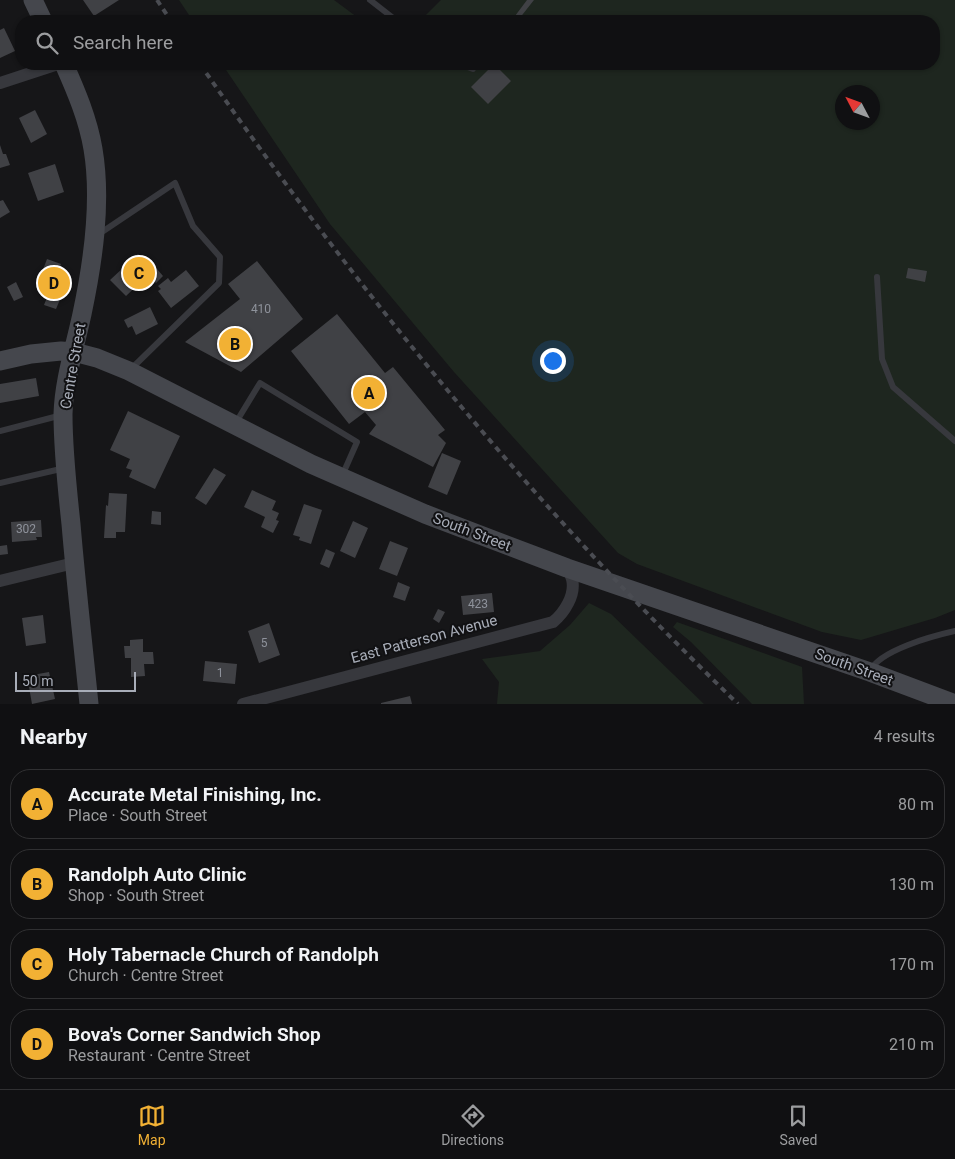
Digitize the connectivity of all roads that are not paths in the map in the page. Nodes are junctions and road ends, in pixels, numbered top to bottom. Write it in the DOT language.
graph roads {
  1 [pos="33,0"];
  2 [pos="370,0"];
  3 [pos="40,15"];
  4 [pos="389,15"];
  5 [pos="40,70"];
  6 [pos="67,70"];
  7 [pos="0,83"];
  8 [pos="93,237"];
  9 [pos="877,277"];
  10 [pos="74,352"];
  11 [pos="0,361"];
  12 [pos="129,371"];
  13 [pos="63,414"];
  14 [pos="235,425"];
  15 [pos="0,431"];
  16 [pos="955,441"];
  17 [pos="66,468"];
  18 [pos="341,477"];
  19 [pos="0,483"];
  20 [pos="74,563"];
  21 [pos="566,568"];
  22 [pos="0,580"];
  23 [pos="955,631"];
  24 [pos="870,672"];
  25 [pos="89,704"];
  26 [pos="243,704"];
  27 [pos="955,704"];
  1 -- 3 [label="main road"];
  2 -- 4 [label="lane"];
  5 -- 7 [label="street"];
  6 -- 8 [label="main road, Centre Street"];
  8 -- 10 [label="main road, Centre Street"];
  8 -- 12 [label="lane"];
  9 -- 16 [label="lane"];
  10 -- 11 [label="main road, South Street"];
  10 -- 12 [label="main road, South Street"];
  10 -- 13 [label="main road, Centre Street"];
  12 -- 14 [label="main road, South Street"];
  13 -- 15 [label="lane"];
  13 -- 17 [label="main road, Centre Street"];
  14 -- 18 [label="main road, South Street"];
  14 -- 18 [label="lane"];
  17 -- 19 [label="lane"];
  17 -- 20 [label="main road, Centre Street"];
  18 -- 21 [label="main road, South Street"];
  20 -- 22 [label="street"];
  20 -- 25 [label="main road, Centre Street"];
  21 -- 24 [label="main road, South Street"];
  21 -- 26 [label="street, East Patterson Avenue"];
  23 -- 24 [label="lane"];
  24 -- 27 [label="main road, South Street"];
}
